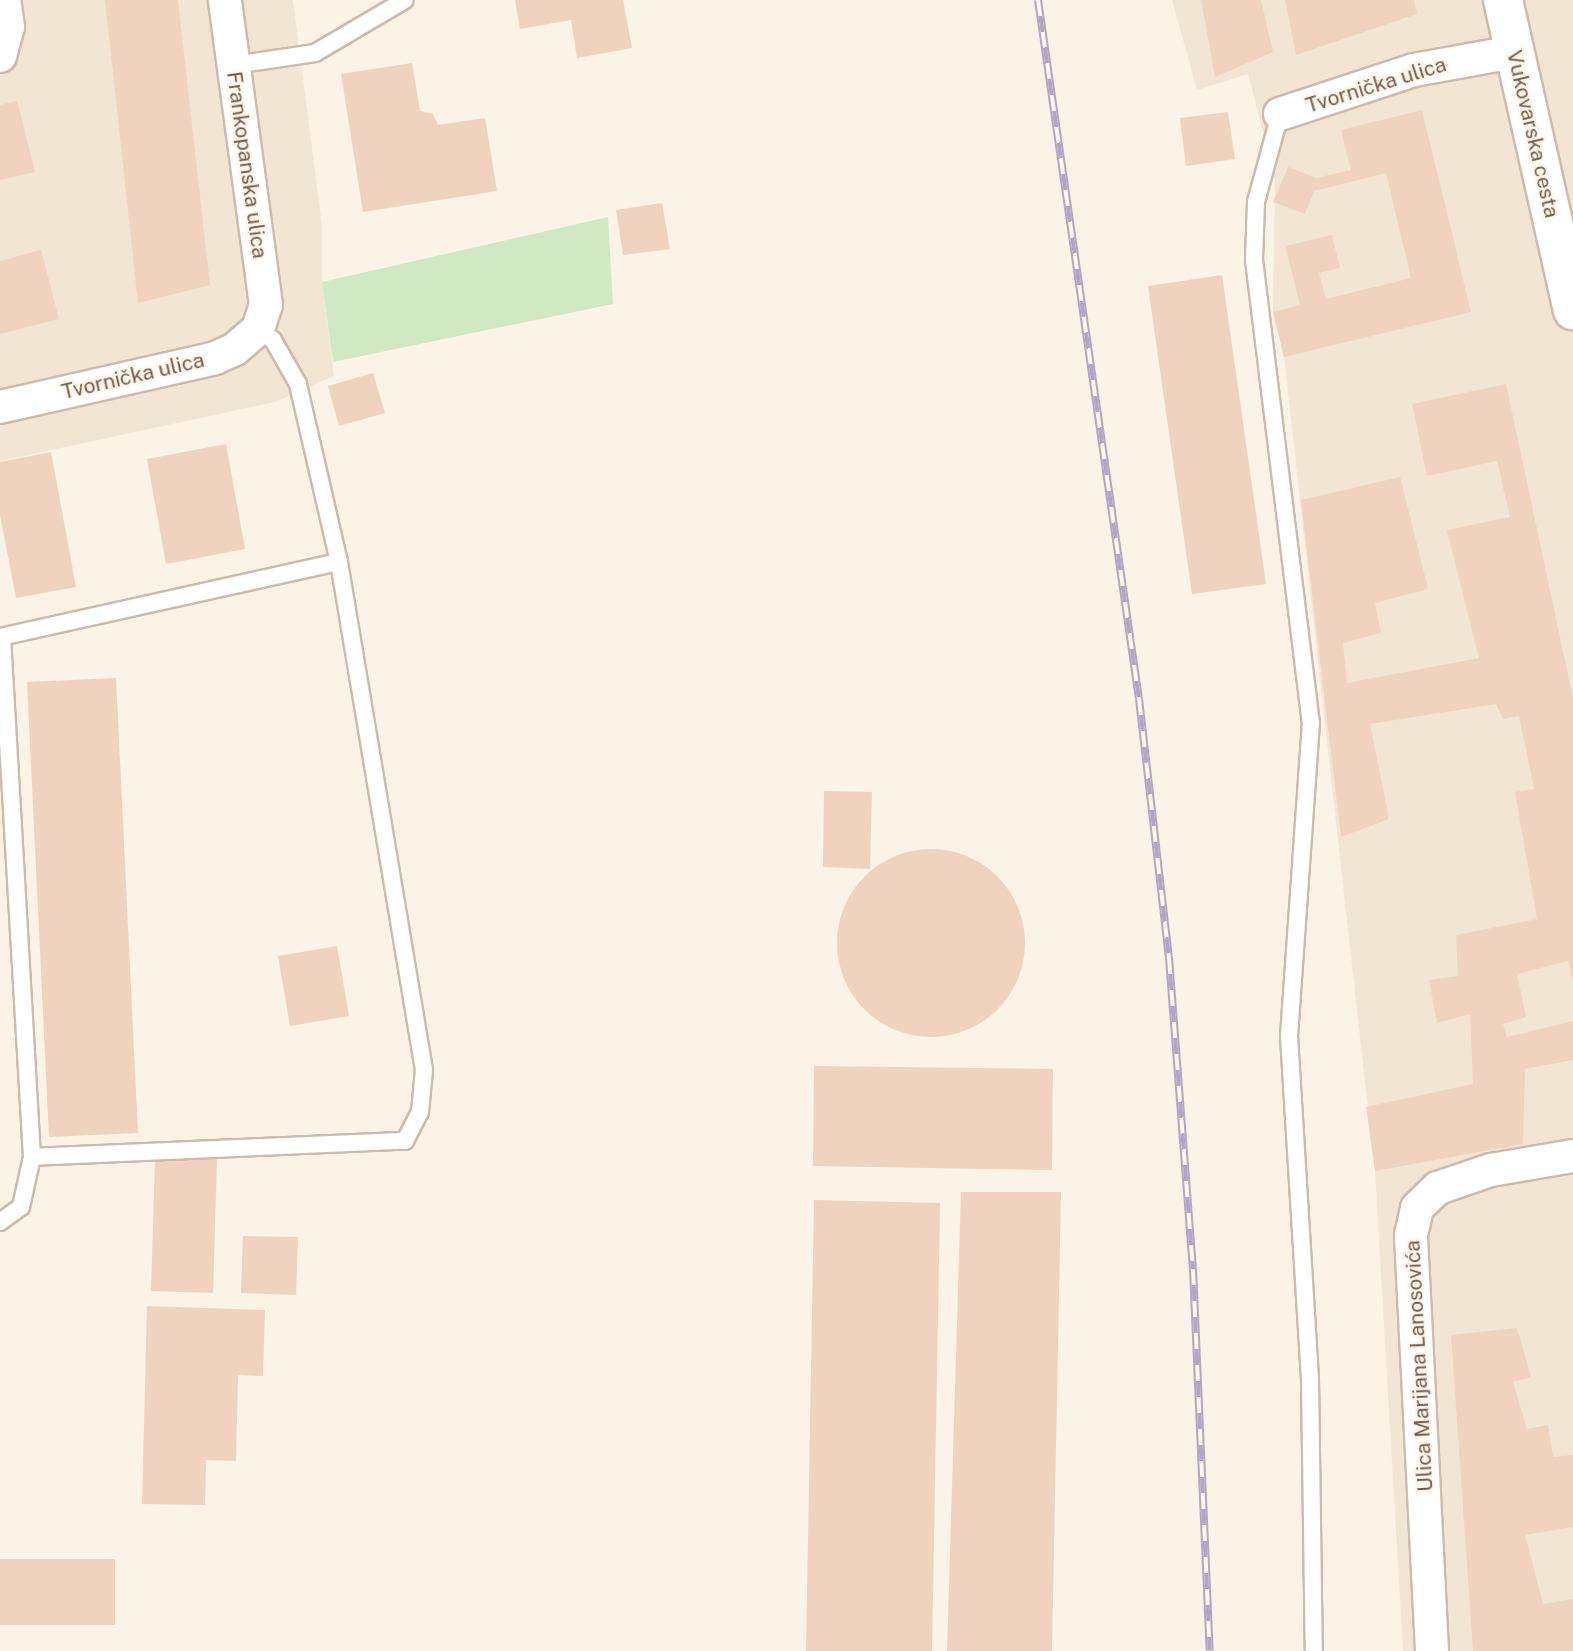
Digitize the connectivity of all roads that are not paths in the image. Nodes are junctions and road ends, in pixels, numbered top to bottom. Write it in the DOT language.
graph roads {
  1 [pos="4,0"];
  2 [pos="225,0"];
  3 [pos="405,0"];
  4 [pos="1503,0"];
  5 [pos="1513,52"];
  6 [pos="0,56"];
  7 [pos="234,65"];
  8 [pos="1280,114"];
  9 [pos="1573,310"];
  10 [pos="258,329"];
  11 [pos="0,407"];
  12 [pos="339,562"];
  13 [pos="1,637"];
  14 [pos="1573,1156"];
  15 [pos="32,1157"];
  16 [pos="0,1222"];
  17 [pos="1314,1651"];
  18 [pos="1433,1651"];
  1 -- 6 [label="street"];
  2 -- 7 [label="street, Frankopanska ulica"];
  3 -- 7 [label="lane"];
  4 -- 5 [label="main road, Vukovarska cesta"];
  5 -- 8 [label="street, Tvornička ulica"];
  5 -- 9 [label="main road, Vukovarska cesta"];
  7 -- 10 [label="street, Frankopanska ulica"];
  8 -- 17 [label="lane"];
  10 -- 11 [label="street, Tvornička ulica"];
  10 -- 12 [label="lane"];
  12 -- 13 [label="lane"];
  12 -- 15 [label="lane"];
  13 -- 15 [label="lane"];
  14 -- 18 [label="street, Ulica Marijana Lanosovića"];
  15 -- 16 [label="lane"];
}
